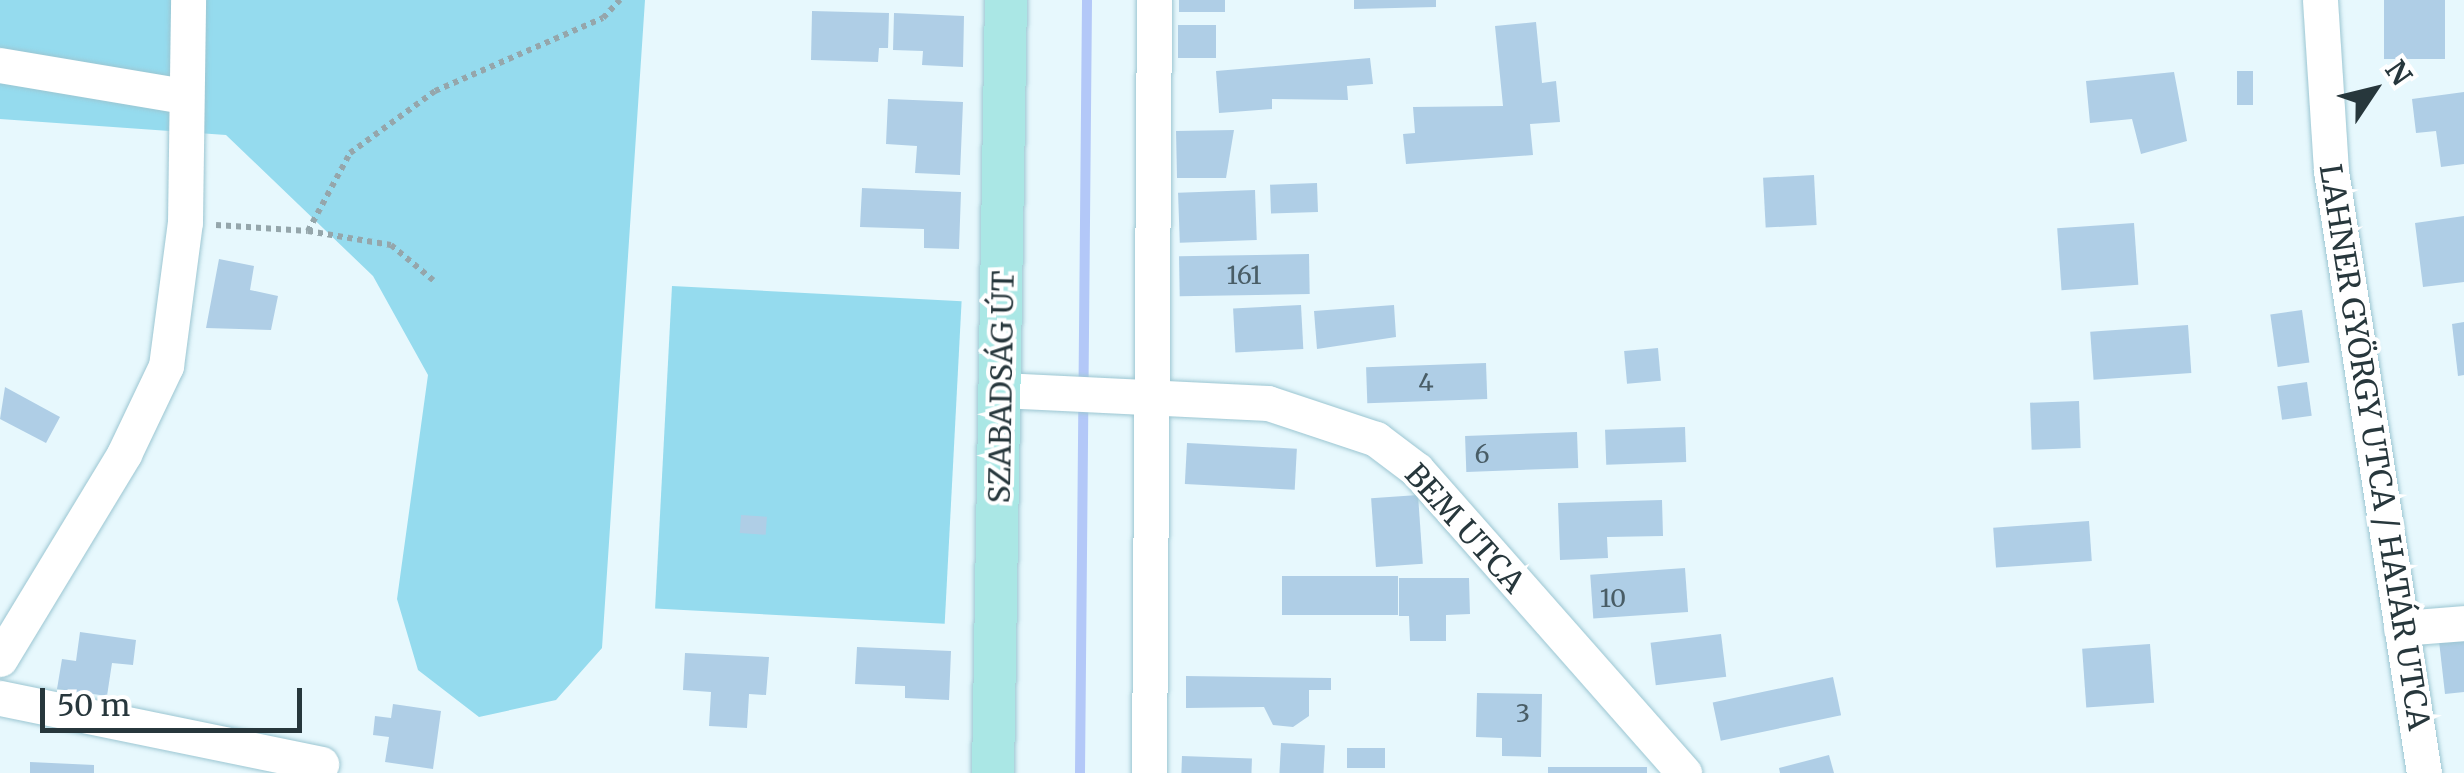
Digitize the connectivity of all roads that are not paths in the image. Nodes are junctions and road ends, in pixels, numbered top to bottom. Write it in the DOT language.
graph roads {
  1 [pos="188,0"];
  2 [pos="1006,0"];
  3 [pos="1154,0"];
  4 [pos="2320,0"];
  5 [pos="0,65"];
  6 [pos="184,96"];
  7 [pos="1001,390"];
  8 [pos="1136,391"];
  9 [pos="2464,623"];
  10 [pos="2401,628"];
  11 [pos="0,659"];
  12 [pos="0,698"];
  13 [pos="321,764"];
  14 [pos="993,773"];
  15 [pos="1149,773"];
  16 [pos="1684,773"];
  17 [pos="2424,773"];
  1 -- 6 [label="street"];
  2 -- 7 [label="main road, SZABADSÁG ÚT"];
  3 -- 8 [label="street"];
  4 -- 10 [label="street, LAHNER GYÖRGY UTCA / HATÁR UTCA"];
  5 -- 6 [label="street"];
  6 -- 11 [label="street"];
  7 -- 8 [label="street, BEM UTCA"];
  7 -- 14 [label="main road, SZABADSÁG ÚT"];
  8 -- 15 [label="street"];
  8 -- 16 [label="street, BEM UTCA"];
  9 -- 10 [label="street"];
  10 -- 17 [label="street, LAHNER GYÖRGY UTCA / HATÁR UTCA"];
  12 -- 13 [label="street"];
}
